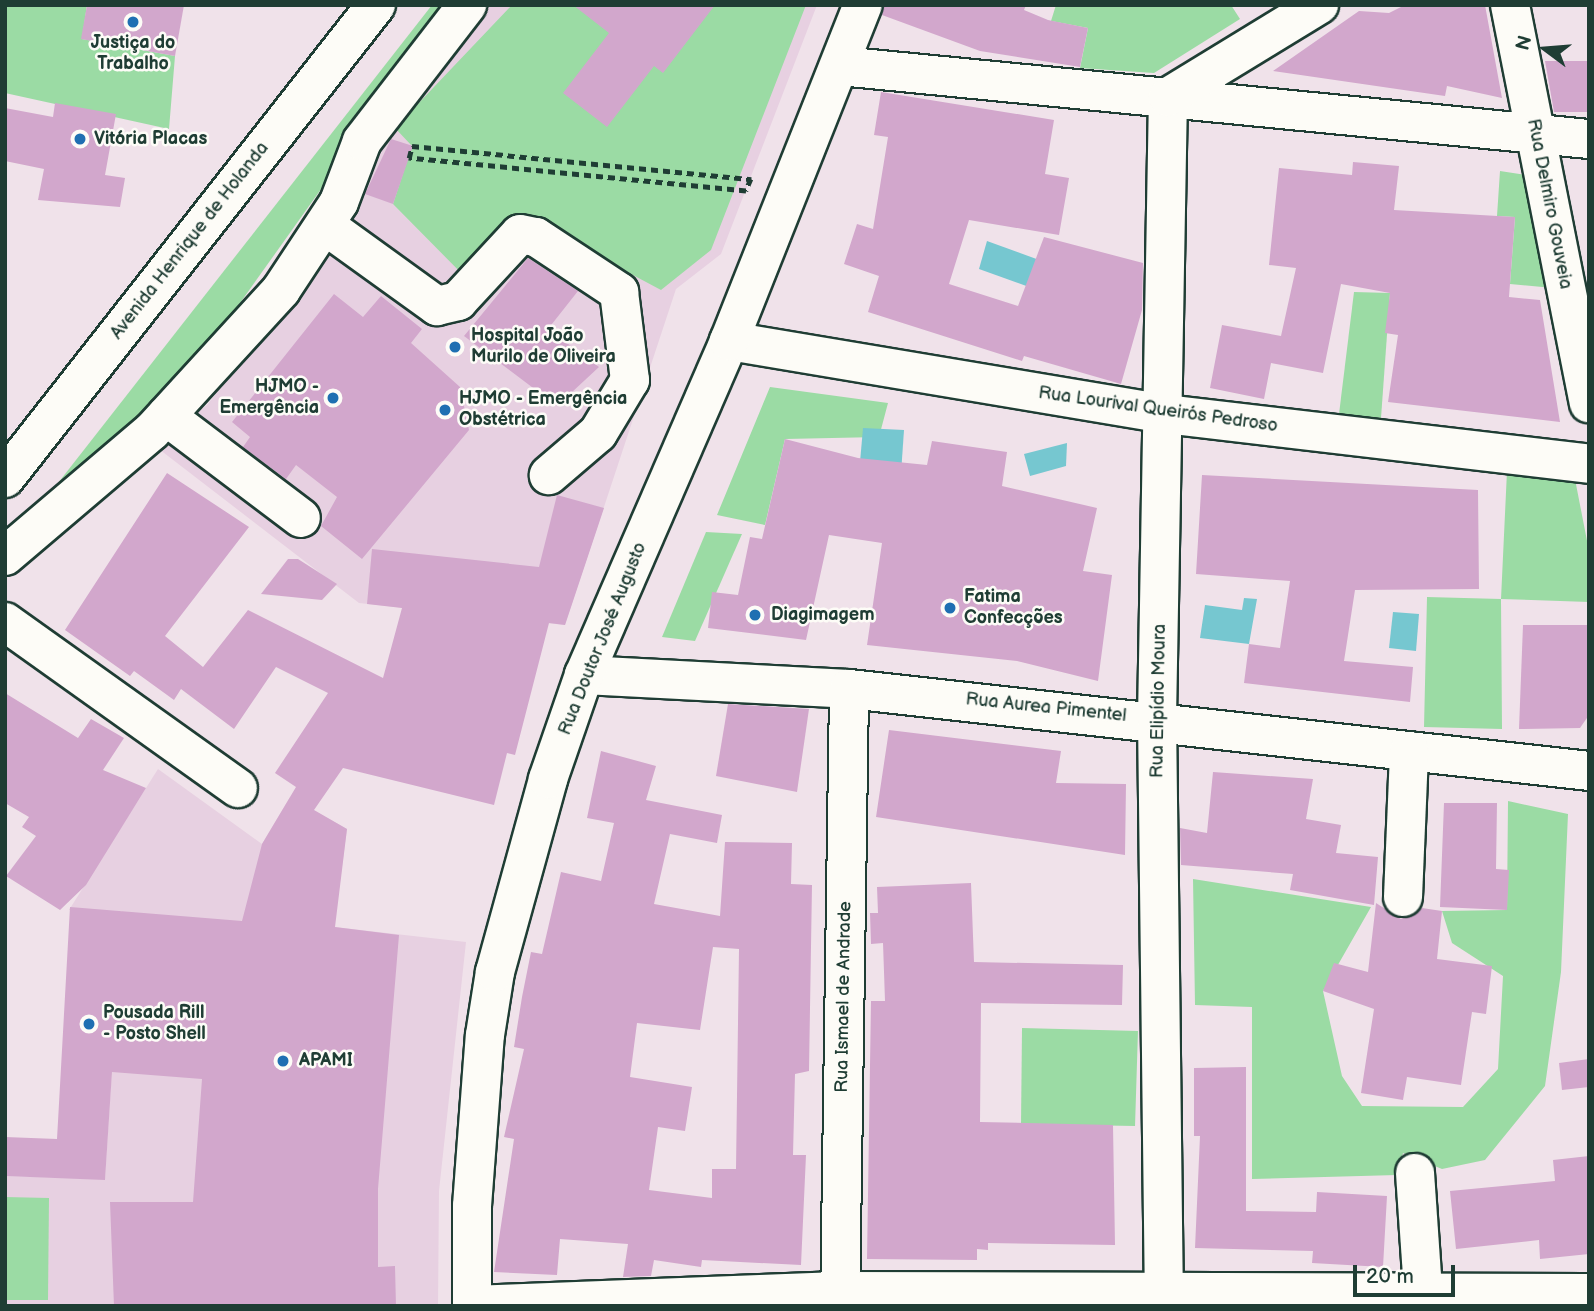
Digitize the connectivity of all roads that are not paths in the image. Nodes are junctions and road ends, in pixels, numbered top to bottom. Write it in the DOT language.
graph roads {
  1 [pos="376,5"];
  2 [pos="467,5"];
  3 [pos="863,5"];
  4 [pos="1320,5"];
  5 [pos="1510,5"];
  6 [pos="840,66"];
  7 [pos="1168,97"];
  8 [pos="1535,133"];
  9 [pos="1589,139"];
  10 [pos="326,226"];
  11 [pos="729,341"];
  12 [pos="1589,403"];
  13 [pos="1166,414"];
  14 [pos="166,416"];
  15 [pos="1589,464"];
  16 [pos="549,475"];
  17 [pos="5,478"];
  18 [pos="301,518"];
  19 [pos="5,556"];
  20 [pos="5,622"];
  21 [pos="584,675"];
  22 [pos="849,689"];
  23 [pos="1157,719"];
  24 [pos="1409,751"];
  25 [pos="1589,771"];
  26 [pos="238,788"];
  27 [pos="1403,897"];
  28 [pos="1415,1173"];
  29 [pos="1589,1293"];
  30 [pos="840,1298"];
  31 [pos="1164,1299"];
  32 [pos="1423,1300"];
  33 [pos="472,1305"];
  1 -- 17 [label="street, Avenida Henrique de Holanda"];
  2 -- 10 [label="street"];
  3 -- 6 [label="street, Rua Doutor José Augusto"];
  4 -- 7 [label="street"];
  5 -- 8 [label="street, Rua Delmiro Gouveia"];
  6 -- 7 [label="street"];
  6 -- 11 [label="street, Rua Doutor José Augusto"];
  7 -- 8 [label="street"];
  7 -- 13 [label="street, Rua Elipídio Moura"];
  8 -- 9 [label="street"];
  8 -- 12 [label="street, Rua Delmiro Gouveia"];
  10 -- 14 [label="street"];
  10 -- 16 [label="street"];
  11 -- 13 [label="street, Rua Lourival Queirós Pedroso"];
  11 -- 21 [label="street, Rua Doutor José Augusto"];
  13 -- 15 [label="street, Rua Lourival Queirós Pedroso"];
  13 -- 23 [label="street, Rua Elipídio Moura"];
  14 -- 18 [label="street"];
  14 -- 19 [label="street"];
  20 -- 26 [label="street"];
  21 -- 22 [label="street, Rua Aurea Pimentel"];
  21 -- 33 [label="street, Rua Doutor José Augusto"];
  22 -- 23 [label="street, Rua Aurea Pimentel"];
  22 -- 30 [label="street, Rua Ismael de Andrade"];
  23 -- 24 [label="street, Rua Aurea Pimentel"];
  23 -- 31 [label="street, Rua Elipídio Moura"];
  24 -- 25 [label="street, Rua Aurea Pimentel"];
  24 -- 27 [label="street"];
  28 -- 32 [label="street"];
  29 -- 32 [label="street"];
  30 -- 31 [label="street"];
  30 -- 33 [label="street"];
  31 -- 32 [label="street"];
}
